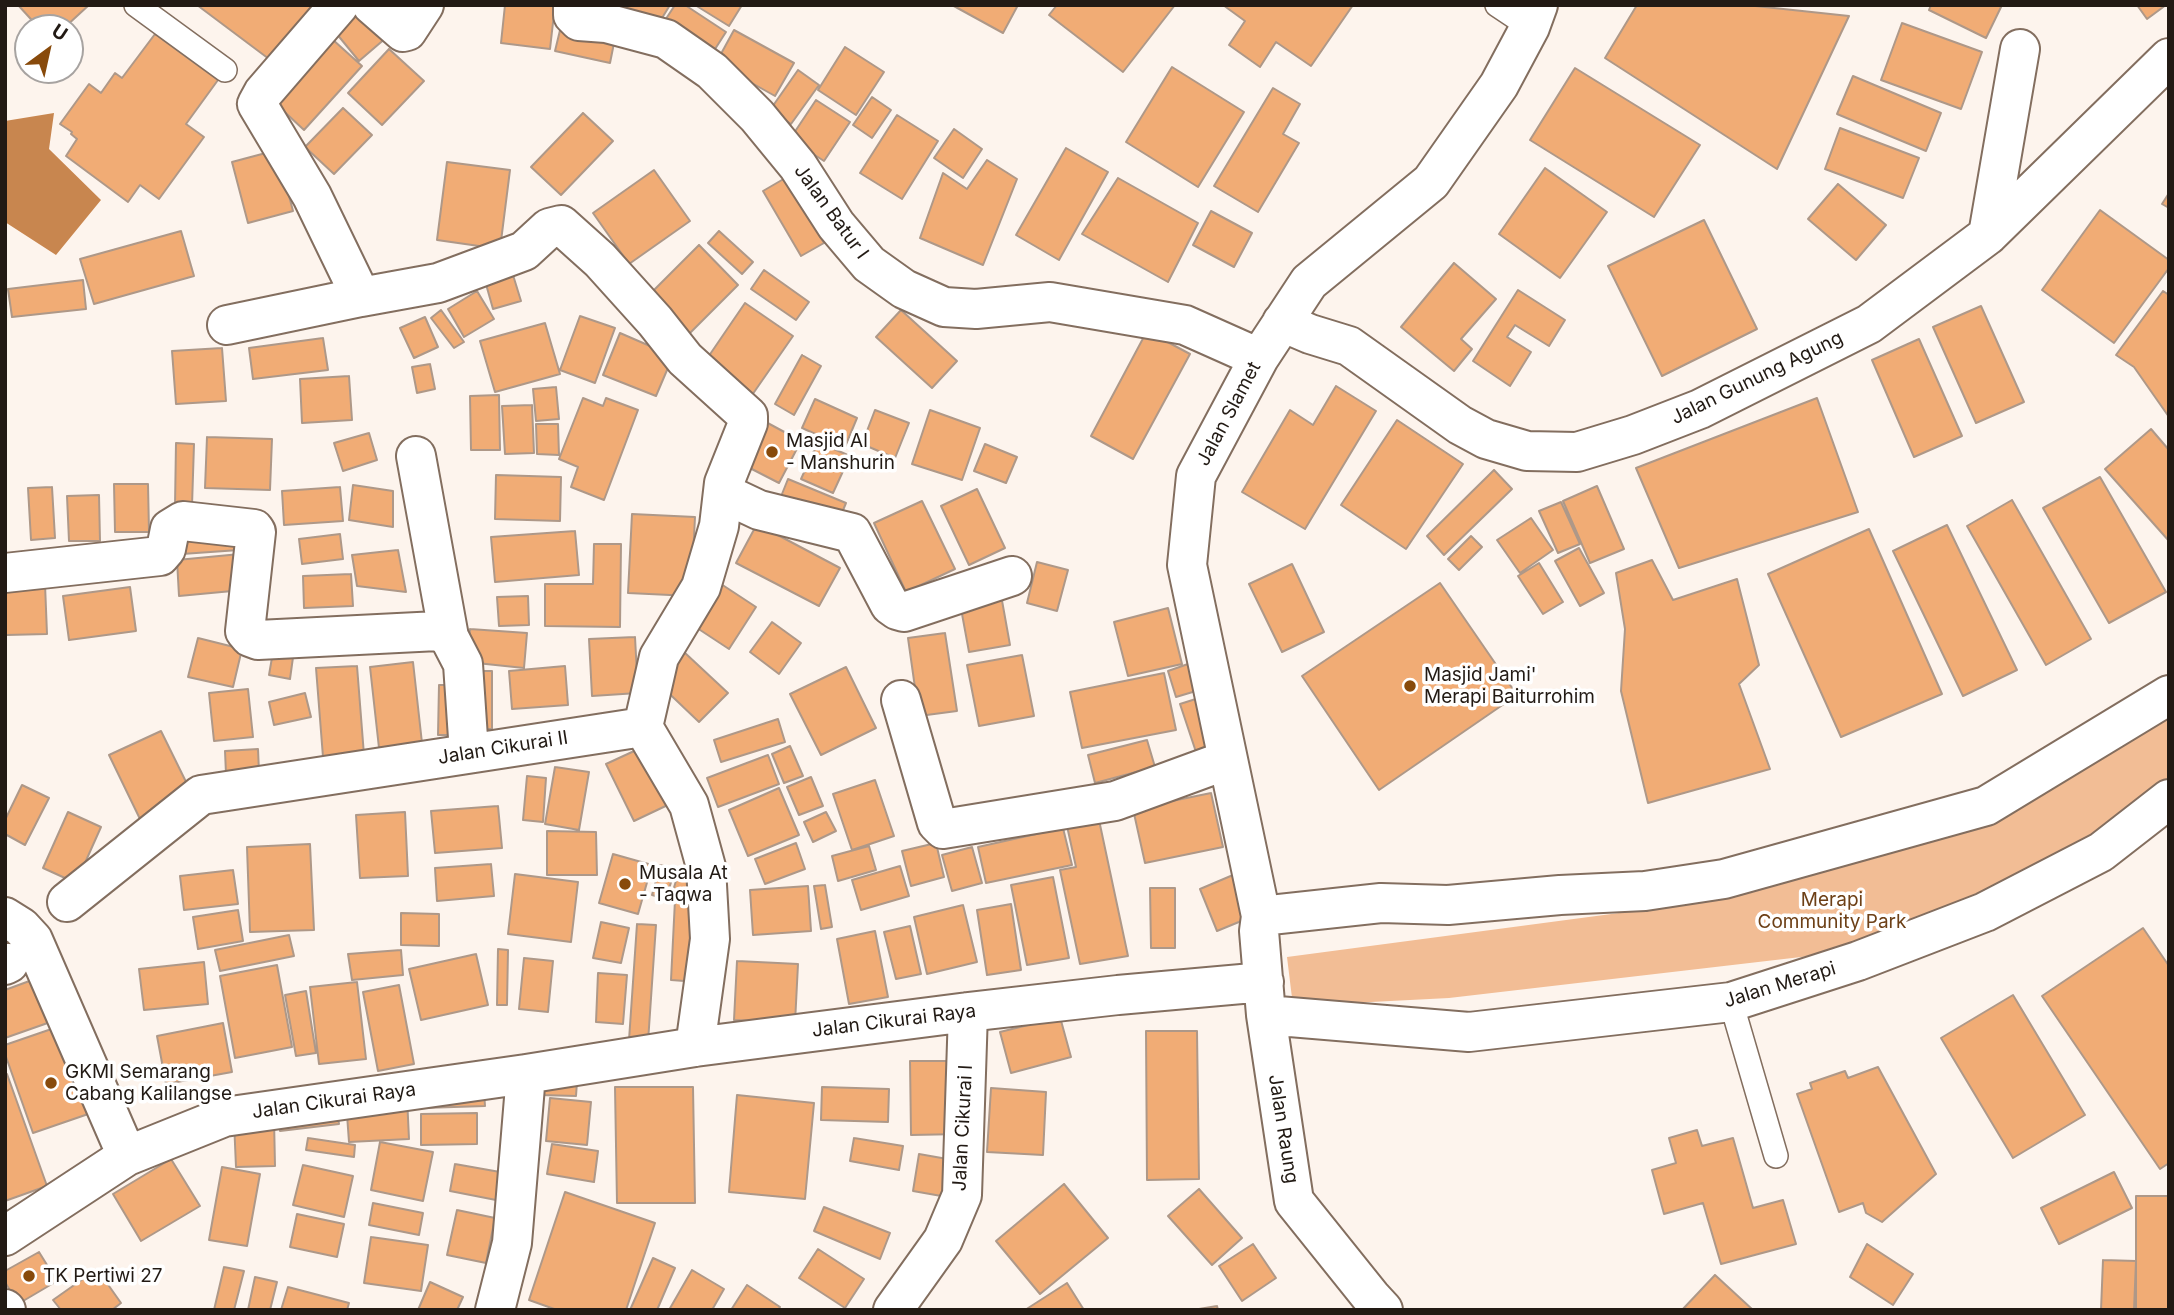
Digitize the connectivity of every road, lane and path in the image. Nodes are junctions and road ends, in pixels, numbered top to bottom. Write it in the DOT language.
graph roads {
  1 [pos="136,5"];
  2 [pos="339,5"];
  3 [pos="372,5"];
  4 [pos="424,5"];
  5 [pos="573,5"];
  6 [pos="1497,5"];
  7 [pos="1534,16"];
  8 [pos="2020,49"];
  9 [pos="2169,58"];
  10 [pos="225,70"];
  11 [pos="1989,235"];
  12 [pos="361,297"];
  13 [pos="1282,322"];
  14 [pos="227,325"];
  15 [pos="1259,358"];
  16 [pos="416,456"];
  17 [pos="723,493"];
  18 [pos="5,573"];
  19 [pos="1012,576"];
  20 [pos="449,637"];
  21 [pos="2169,695"];
  22 [pos="901,700"];
  23 [pos="643,727"];
  24 [pos="469,754"];
  25 [pos="1227,760"];
  26 [pos="2169,799"];
  27 [pos="67,902"];
  28 [pos="1261,916"];
  29 [pos="5,917"];
  30 [pos="1265,999"];
  31 [pos="1731,1002"];
  32 [pos="968,1012"];
  33 [pos="695,1047"];
  34 [pos="526,1074"];
  35 [pos="127,1156"];
  36 [pos="1776,1156"];
  37 [pos="5,1236"];
  38 [pos="495,1310"];
  39 [pos="893,1310"];
  40 [pos="1384,1310"];
  1 -- 10 [label="lane"];
  2 -- 12 [label="street"];
  3 -- 4 [label="street"];
  5 -- 15 [label="street, Jalan Batur I"];
  6 -- 7 [label="lane"];
  7 -- 13 [label="street, Jalan Slamet"];
  8 -- 11 [label="street"];
  9 -- 11 [label="street, Jalan Gunung Agung"];
  11 -- 13 [label="street, Jalan Gunung Agung"];
  12 -- 14 [label="street"];
  12 -- 17 [label="street"];
  13 -- 15 [label="street, Jalan Slamet"];
  15 -- 25 [label="street, Jalan Slamet"];
  16 -- 20 [label="street"];
  17 -- 19 [label="street"];
  17 -- 23 [label="street"];
  18 -- 20 [label="street"];
  20 -- 24 [label="street"];
  21 -- 28 [label="street"];
  22 -- 25 [label="street"];
  23 -- 24 [label="street, Jalan Cikurai II"];
  23 -- 33 [label="street"];
  24 -- 27 [label="street, Jalan Cikurai II"];
  25 -- 28 [label="street, Jalan Slamet"];
  26 -- 31 [label="street, Jalan Merapi"];
  28 -- 30 [label="street, Jalan Raung"];
  29 -- 35 [label="street"];
  30 -- 31 [label="street, Jalan Merapi"];
  30 -- 32 [label="street, Jalan Cikurai Raya"];
  30 -- 40 [label="street, Jalan Raung"];
  31 -- 36 [label="lane"];
  32 -- 33 [label="street, Jalan Cikurai Raya"];
  32 -- 39 [label="street, Jalan Cikurai I"];
  33 -- 34 [label="street, Jalan Cikurai Raya"];
  34 -- 35 [label="street, Jalan Cikurai Raya"];
  34 -- 38 [label="street"];
  35 -- 37 [label="street, Jalan Cikurai Raya"];
}
